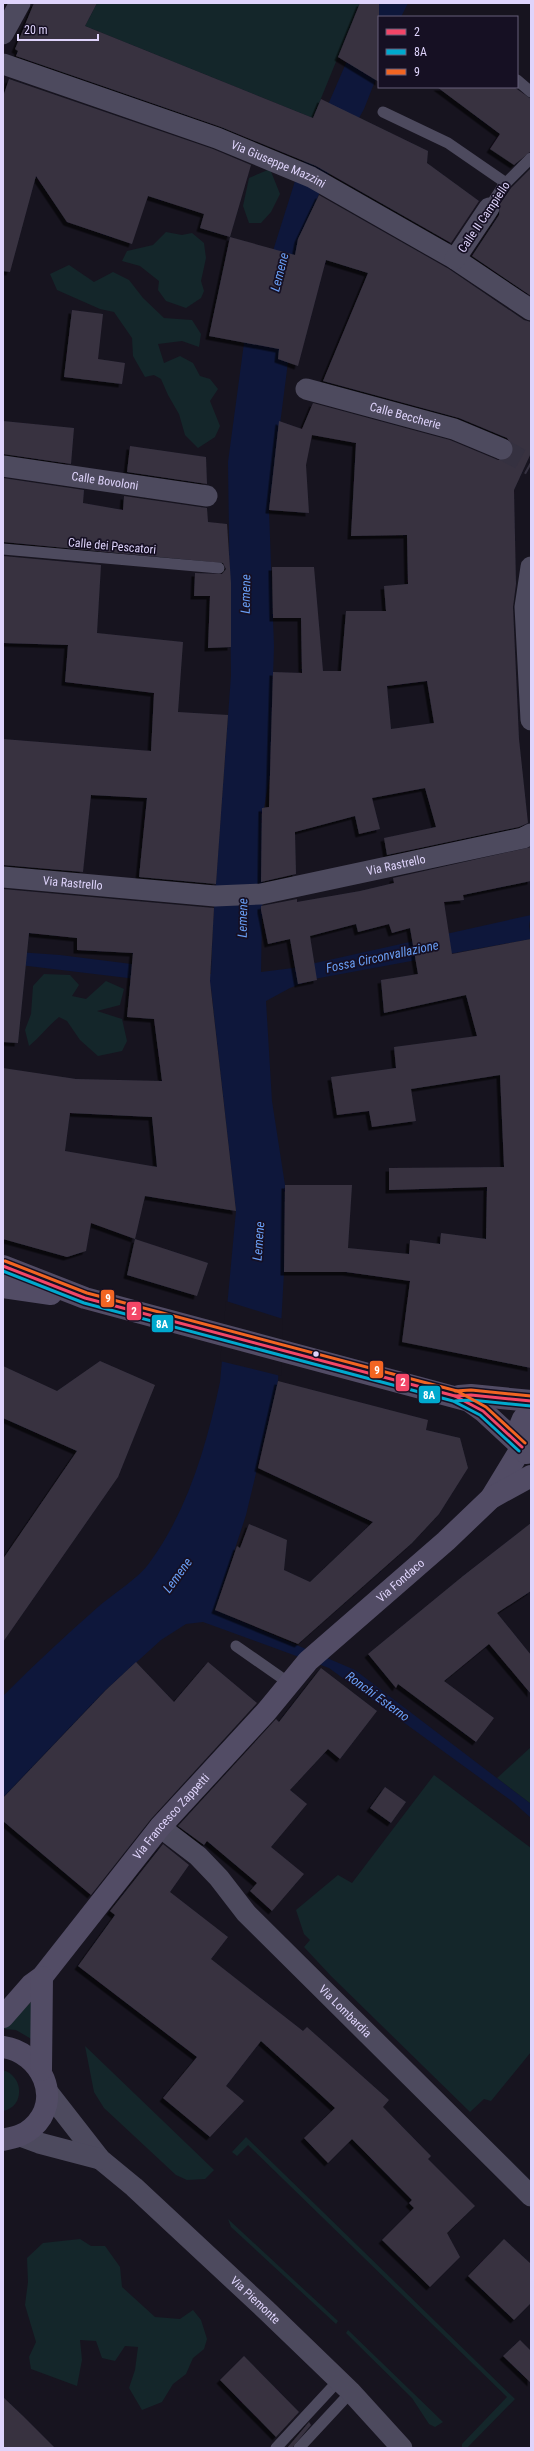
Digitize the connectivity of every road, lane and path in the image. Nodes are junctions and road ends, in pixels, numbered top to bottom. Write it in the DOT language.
graph roads {
  1 [pos="20,3"];
  2 [pos="3,34"];
  3 [pos="3,64"];
  4 [pos="518,81"];
  5 [pos="531,92"];
  6 [pos="383,112"];
  7 [pos="531,158"];
  8 [pos="506,183"];
  9 [pos="489,208"];
  10 [pos="455,259"];
  11 [pos="531,310"];
  12 [pos="306,389"];
  13 [pos="502,449"];
  14 [pos="3,466"];
  15 [pos="208,496"];
  16 [pos="3,549"];
  17 [pos="531,567"];
  18 [pos="219,568"];
  19 [pos="531,720"];
  20 [pos="531,834"];
  21 [pos="3,877"];
  22 [pos="3,1266"];
  23 [pos="3,1287"];
  24 [pos="86,1298"];
  25 [pos="455,1396"];
  26 [pos="531,1401"];
  27 [pos="531,1410"];
  28 [pos="526,1452"];
  29 [pos="531,1476"];
  30 [pos="491,1498"];
  31 [pos="236,1646"];
  32 [pos="314,1656"];
  33 [pos="289,1683"];
  34 [pos="160,1827"];
  35 [pos="42,1977"];
  36 [pos="3,2018"];
  37 [pos="3,2047"];
  38 [pos="44,2080"];
  39 [pos="12,2138"];
  40 [pos="100,2159"];
  41 [pos="531,2196"];
  42 [pos="345,2386"];
  43 [pos="276,2448"];
  44 [pos="299,2448"];
  45 [pos="402,2448"];
  1 -- 2 [label="street"];
  3 -- 10 [label="street, Via Giuseppe Mazzini"];
  4 -- 5 [label="lane"];
  6 -- 8 [label="lane"];
  7 -- 8 [label="lane, Calle II Campiello"];
  8 -- 9 [label="lane, Calle II Campiello"];
  9 -- 10 [label="street, Calle II Campiello"];
  10 -- 11 [label="street, Via Giuseppe Mazzini"];
  12 -- 13 [label="street, Calle Beccherie"];
  14 -- 15 [label="street, Calle Bovoloni"];
  16 -- 18 [label="lane, Calle dei Pescatori"];
  17 -- 19 [label="street"];
  20 -- 21 [label="street, Via Rastrello"];
  22 -- 24 [label="street"];
  23 -- 24 [label="street"];
  24 -- 25 [label="street"];
  25 -- 26 [label="street"];
  25 -- 28 [label="street"];
  27 -- 28 [label="street"];
  28 -- 30 [label="street, Via Fondaco"];
  29 -- 30 [label="street, Via Fondaco"];
  30 -- 32 [label="street, Via Fondaco"];
  31 -- 33 [label="lane"];
  32 -- 33 [label="street, Via Francesco Zappetti"];
  33 -- 34 [label="street, Via Francesco Zappetti"];
  34 -- 35 [label="street, Via Francesco Zappetti"];
  34 -- 41 [label="street, Via Lombardia"];
  35 -- 36 [label="street, Via Francesco Zappetti"];
  35 -- 38 [label="street"];
  37 -- 38 [label="street"];
  38 -- 39 [label="street"];
  38 -- 40 [label="street, Via Piemonte"];
  39 -- 40 [label="street, Via Piemonte"];
  40 -- 42 [label="street, Via Piemonte"];
  42 -- 43 [label="lane"];
  42 -- 44 [label="lane"];
  42 -- 45 [label="street, Via Piemonte"];
}
